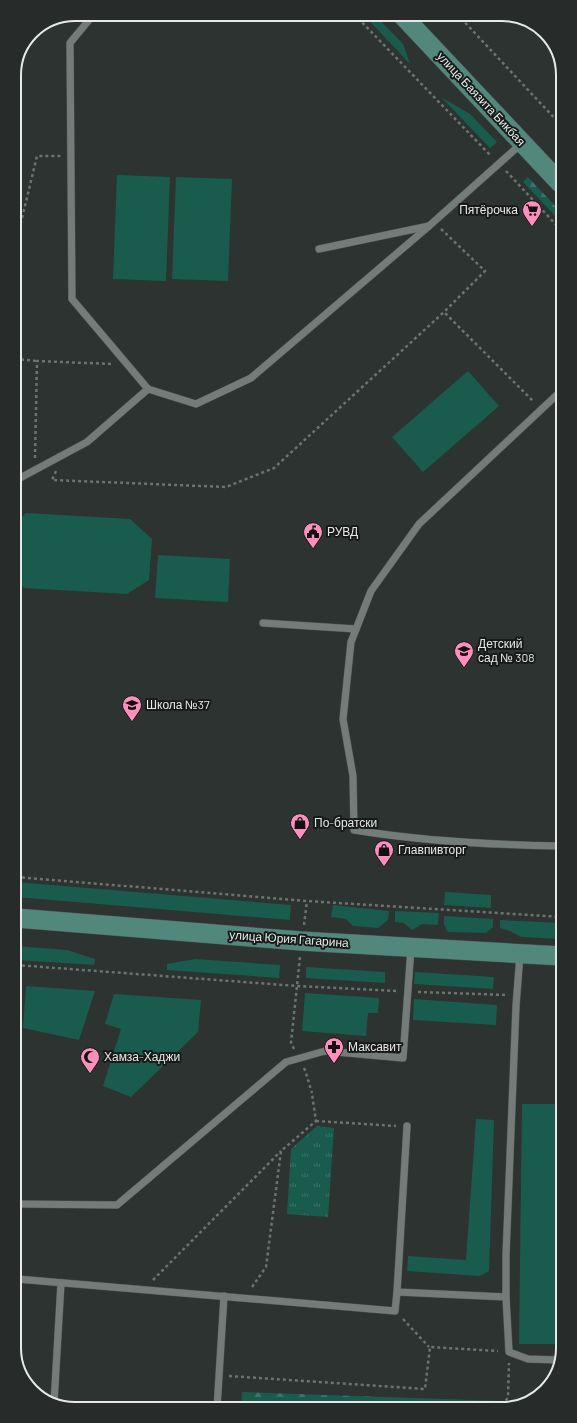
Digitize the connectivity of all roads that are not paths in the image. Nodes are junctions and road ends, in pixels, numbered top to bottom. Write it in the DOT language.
graph roads {
  1 [pos="88,21"];
  2 [pos="408,21"];
  3 [pos="522,143"];
  4 [pos="556,179"];
  5 [pos="431,224"];
  6 [pos="319,249"];
  7 [pos="148,389"];
  8 [pos="556,396"];
  9 [pos="21,477"];
  10 [pos="263,623"];
  11 [pos="356,629"];
  12 [pos="556,846"];
  13 [pos="21,918"];
  14 [pos="411,947"];
  15 [pos="520,954"];
  16 [pos="556,956"];
  17 [pos="407,1126"];
  18 [pos="21,1204"];
  19 [pos="21,1279"];
  20 [pos="61,1283"];
  21 [pos="396,1292"];
  22 [pos="224,1296"];
  23 [pos="506,1297"];
  24 [pos="555,1360"];
  25 [pos="54,1398"];
  26 [pos="217,1402"];
  1 -- 7 [label="lane"];
  2 -- 3 [label="main road, улица Баязита Бикбая"];
  3 -- 4 [label="main road, улица Баязита Бикбая"];
  3 -- 5 [label="lane"];
  5 -- 6 [label="lane"];
  5 -- 7 [label="lane"];
  7 -- 9 [label="lane"];
  8 -- 11 [label="lane"];
  10 -- 11 [label="lane"];
  11 -- 12 [label="lane"];
  13 -- 14 [label="main road, улица Юрия Гагарина"];
  14 -- 15 [label="main road, улица Юрия Гагарина"];
  14 -- 18 [label="lane"];
  15 -- 16 [label="main road, улица Юрия Гагарина"];
  15 -- 23 [label="lane"];
  17 -- 21 [label="lane"];
  19 -- 20 [label="lane"];
  20 -- 22 [label="lane"];
  20 -- 25 [label="lane"];
  21 -- 22 [label="lane"];
  21 -- 23 [label="lane"];
  22 -- 26 [label="lane"];
  23 -- 24 [label="lane"];
}
